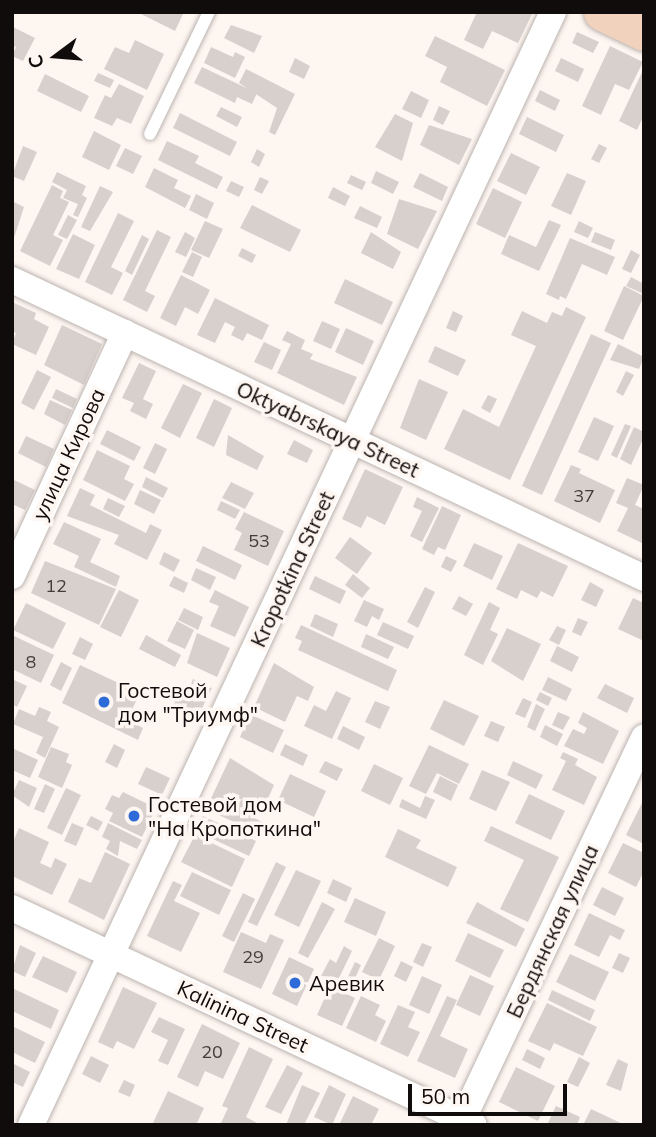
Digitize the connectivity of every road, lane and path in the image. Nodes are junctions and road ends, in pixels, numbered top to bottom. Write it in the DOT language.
graph roads {
  1 [pos="209,12"];
  2 [pos="553,12"];
  3 [pos="602,12"];
  4 [pos="644,32"];
  5 [pos="150,134"];
  6 [pos="12,280"];
  7 [pos="125,333"];
  8 [pos="352,440"];
  9 [pos="12,576"];
  10 [pos="644,578"];
  11 [pos="644,737"];
  12 [pos="12,908"];
  13 [pos="111,954"];
  14 [pos="465,1123"];
  15 [pos="31,1125"];
  1 -- 5 [label="lane"];
  2 -- 8 [label="street, Kropotkina Street"];
  3 -- 4 [label="street"];
  6 -- 7 [label="street, Oktyabrskaya Street"];
  7 -- 8 [label="street, Oktyabrskaya Street"];
  7 -- 9 [label="street, улица Кирова"];
  8 -- 10 [label="street, Oktyabrskaya Street"];
  8 -- 13 [label="street, Kropotkina Street"];
  11 -- 14 [label="street, Бердянская улица"];
  12 -- 13 [label="street, Kalinina Street"];
  13 -- 14 [label="street, Kalinina Street"];
  13 -- 15 [label="street, Kropotkina Street"];
}
